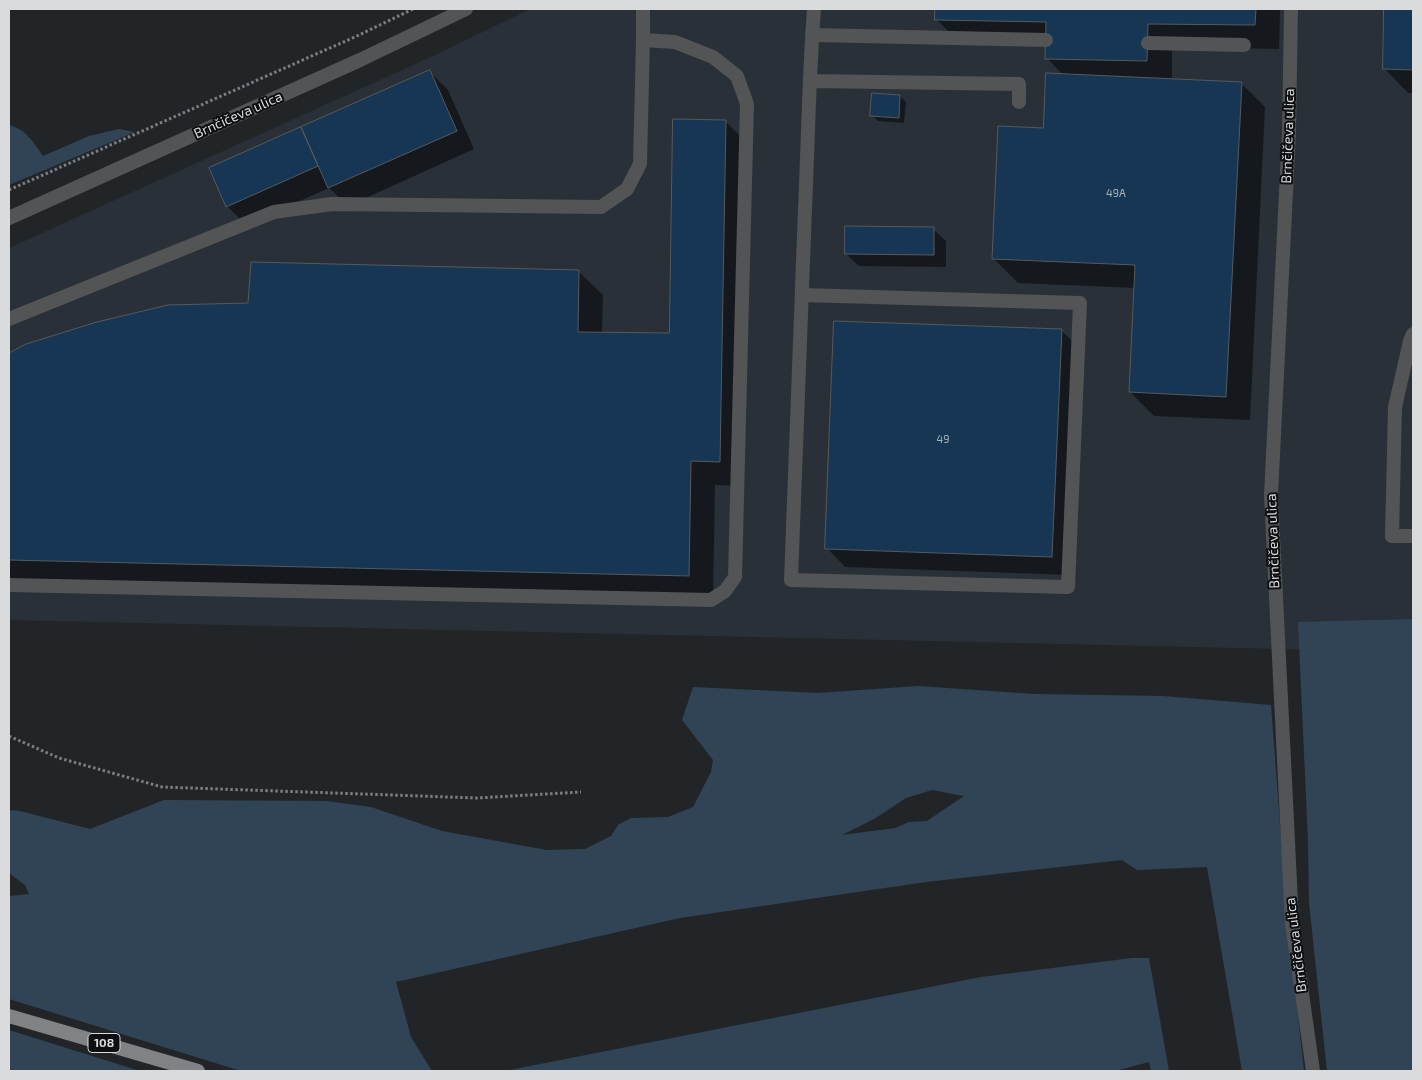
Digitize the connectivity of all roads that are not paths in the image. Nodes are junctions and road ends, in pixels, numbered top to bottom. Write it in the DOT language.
graph roads {
  1 [pos="466,9"];
  2 [pos="643,9"];
  3 [pos="814,9"];
  4 [pos="1291,9"];
  5 [pos="812,35"];
  6 [pos="643,40"];
  7 [pos="1046,40"];
  8 [pos="1148,42"];
  9 [pos="1244,45"];
  10 [pos="810,81"];
  11 [pos="1019,102"];
  12 [pos="9,218"];
  13 [pos="802,294"];
  14 [pos="9,319"];
  15 [pos="1413,334"];
  16 [pos="1413,536"];
  17 [pos="9,585"];
  18 [pos="9,1016"];
  19 [pos="198,1071"];
  20 [pos="1313,1071"];
  1 -- 12 [label="street, Brnčičeva ulica"];
  2 -- 6 [label="street"];
  3 -- 5 [label="street"];
  4 -- 20 [label="street, Brnčičeva ulica"];
  5 -- 7 [label="street"];
  5 -- 10 [label="street"];
  6 -- 14 [label="street"];
  6 -- 17 [label="street"];
  8 -- 9 [label="street"];
  10 -- 11 [label="street"];
  10 -- 13 [label="street"];
  13 -- 13 [label="street"];
  15 -- 16 [label="street"];
  18 -- 19 [label="main road, 108"];
}
